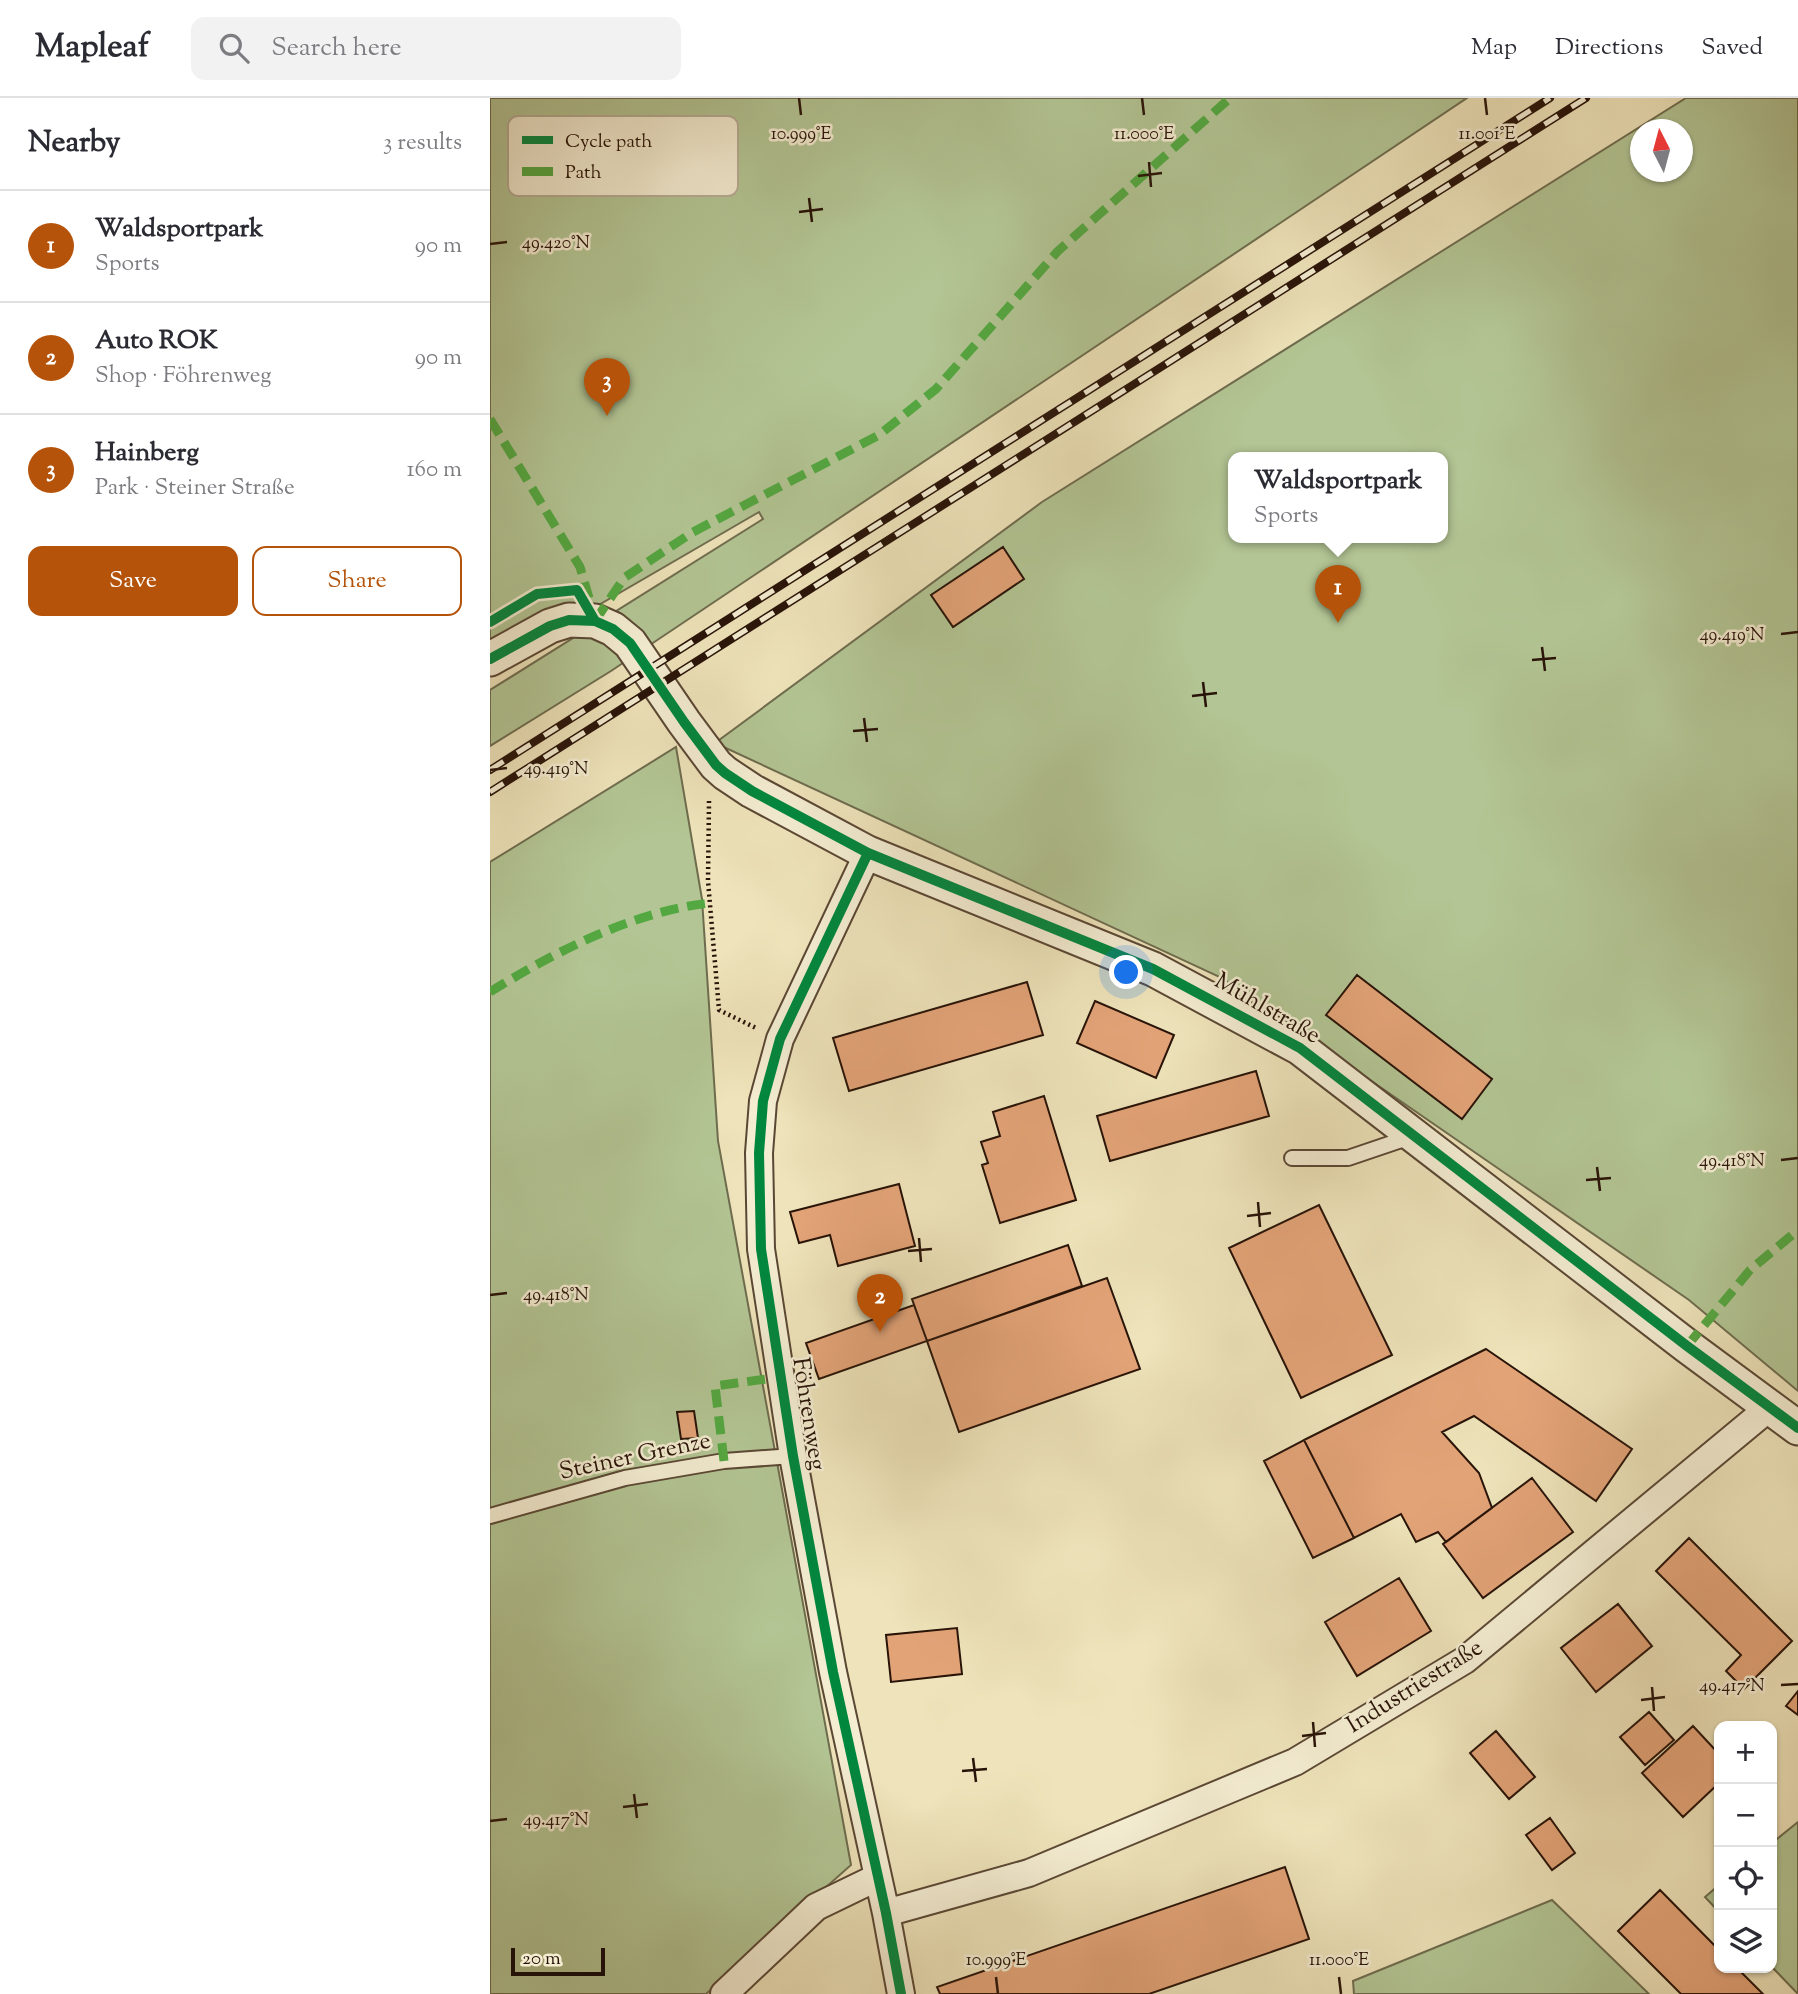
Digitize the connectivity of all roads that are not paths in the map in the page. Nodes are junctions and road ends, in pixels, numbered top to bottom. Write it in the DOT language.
graph roads {
  1 [pos="490,659"];
  2 [pos="868,853"];
  3 [pos="1414,1136"];
  4 [pos="1292,1158"];
  5 [pos="1770,1407"];
  6 [pos="1798,1428"];
  7 [pos="793,1456"];
  8 [pos="490,1516"];
  9 [pos="878,1877"];
  10 [pos="886,1913"];
  11 [pos="724,1994"];
  12 [pos="901,1994"];
  1 -- 2 [label="street, Mühlstraße"];
  2 -- 3 [label="street, Mühlstraße"];
  2 -- 7 [label="street, Föhrenweg"];
  3 -- 4 [label="lane"];
  3 -- 5 [label="street, Mühlstraße"];
  5 -- 6 [label="street, Mühlstraße"];
  5 -- 10 [label="street, Industriestraße"];
  7 -- 8 [label="lane, Steiner Grenze"];
  7 -- 9 [label="street, Föhrenweg"];
  9 -- 10 [label="street, Föhrenweg"];
  9 -- 11 [label="street"];
  10 -- 12 [label="street, Föhrenweg"];
}
